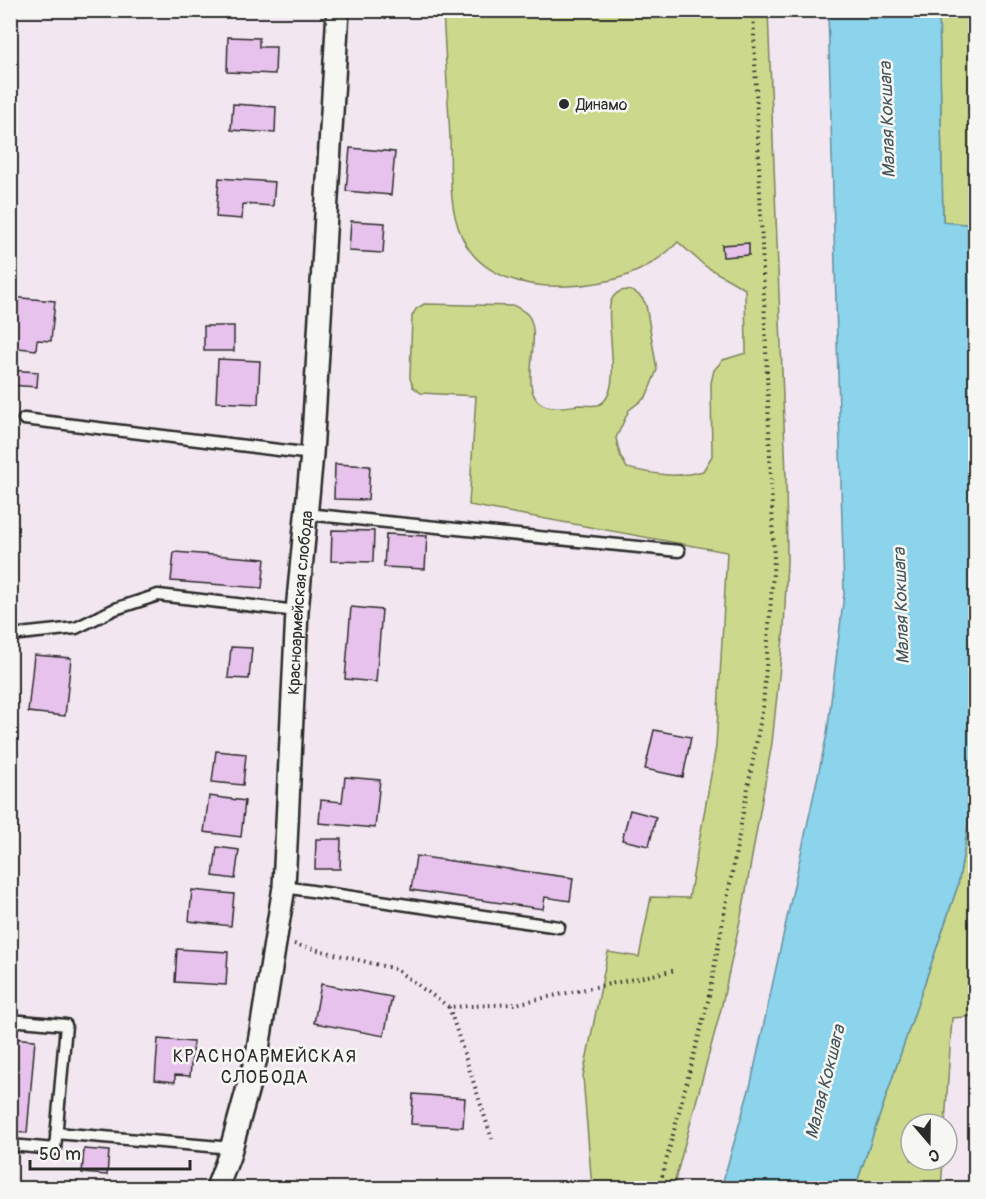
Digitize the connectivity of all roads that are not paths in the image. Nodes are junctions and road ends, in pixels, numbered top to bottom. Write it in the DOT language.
graph roads {
  1 [pos="338,10"];
  2 [pos="24,419"];
  3 [pos="312,454"];
  4 [pos="306,514"];
  5 [pos="679,551"];
  6 [pos="297,611"];
  7 [pos="10,635"];
  8 [pos="284,887"];
  9 [pos="559,927"];
  10 [pos="10,1020"];
  11 [pos="56,1133"];
  12 [pos="10,1145"];
  13 [pos="231,1148"];
  14 [pos="217,1188"];
  1 -- 3 [label="street, Красноармейская слобода"];
  2 -- 3 [label="lane"];
  3 -- 4 [label="street, Красноармейская слобода"];
  4 -- 5 [label="lane"];
  4 -- 6 [label="street, Красноармейская слобода"];
  6 -- 7 [label="lane"];
  6 -- 8 [label="street, Красноармейская слобода"];
  8 -- 9 [label="lane"];
  8 -- 13 [label="street, Красноармейская слобода"];
  10 -- 11 [label="lane"];
  11 -- 12 [label="lane"];
  11 -- 13 [label="lane"];
  13 -- 14 [label="street, Красноармейская слобода"];
}
